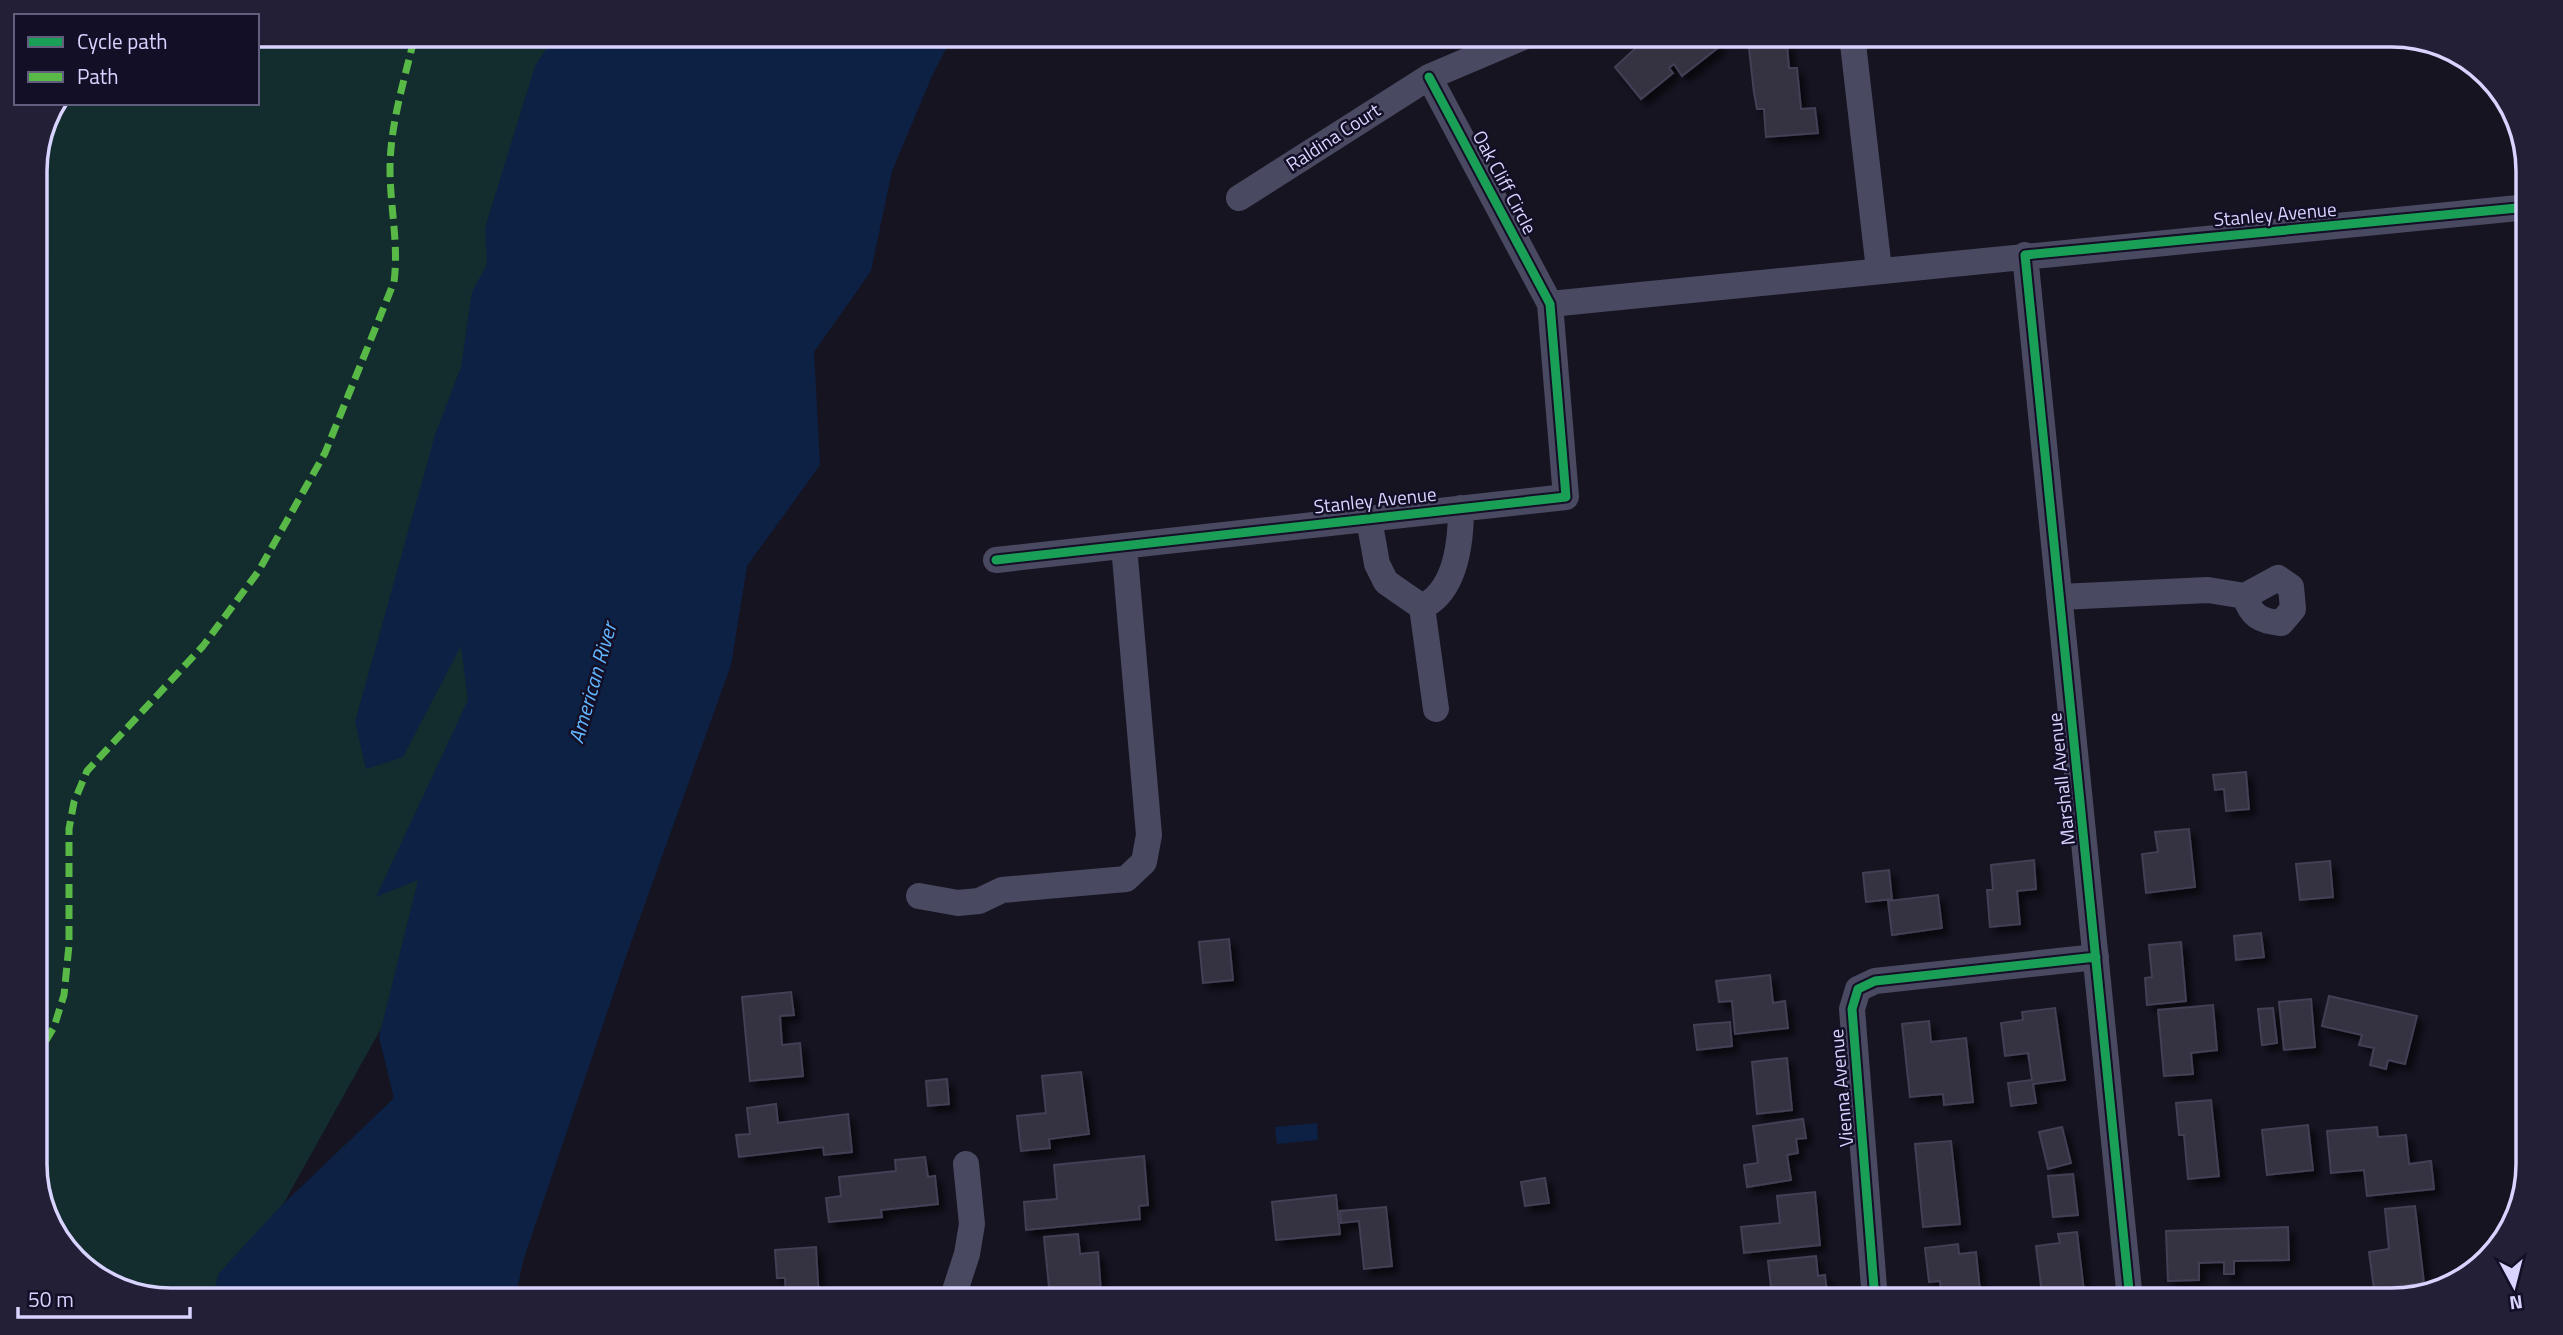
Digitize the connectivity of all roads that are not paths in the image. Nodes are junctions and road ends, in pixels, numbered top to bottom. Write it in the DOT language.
graph roads {
  1 [pos="1500,47"];
  2 [pos="1853,47"];
  3 [pos="1429,77"];
  4 [pos="1239,198"];
  5 [pos="2515,208"];
  6 [pos="2025,255"];
  7 [pos="1879,270"];
  8 [pos="1550,304"];
  9 [pos="1461,508"];
  10 [pos="1369,519"];
  11 [pos="1124,546"];
  12 [pos="996,561"];
  13 [pos="2245,596"];
  14 [pos="2060,597"];
  15 [pos="1422,607"];
  16 [pos="1436,709"];
  17 [pos="919,896"];
  18 [pos="2096,957"];
  19 [pos="966,1164"];
  20 [pos="956,1288"];
  21 [pos="1874,1288"];
  22 [pos="2129,1288"];
  1 -- 3 [label="street"];
  2 -- 7 [label="street"];
  3 -- 4 [label="street, Raldina Court"];
  3 -- 8 [label="street, Oak Cliff Circle"];
  5 -- 6 [label="street, Stanley Avenue"];
  6 -- 7 [label="street, Stanley Avenue"];
  6 -- 14 [label="street, Marshall Avenue"];
  7 -- 8 [label="street, Stanley Avenue"];
  8 -- 9 [label="street, Stanley Avenue"];
  9 -- 10 [label="street, Stanley Avenue"];
  9 -- 15 [label="street"];
  10 -- 11 [label="street, Stanley Avenue"];
  10 -- 15 [label="street"];
  11 -- 12 [label="street, Stanley Avenue"];
  11 -- 17 [label="street"];
  13 -- 14 [label="street"];
  14 -- 18 [label="street, Marshall Avenue"];
  15 -- 16 [label="street"];
  18 -- 21 [label="street, Vienna Avenue"];
  18 -- 22 [label="street, Marshall Avenue"];
  19 -- 20 [label="street"];
}
